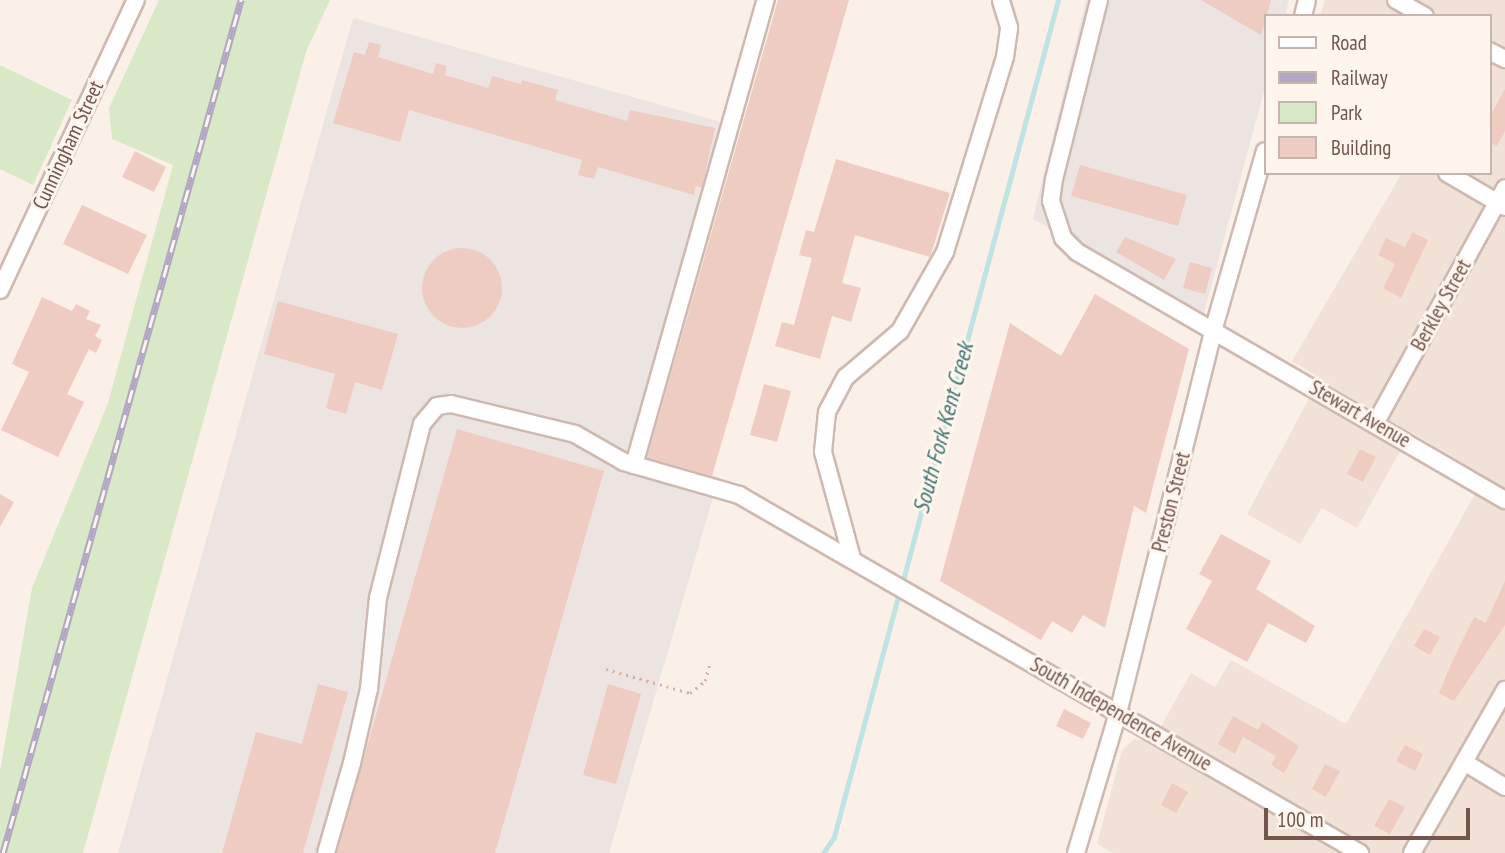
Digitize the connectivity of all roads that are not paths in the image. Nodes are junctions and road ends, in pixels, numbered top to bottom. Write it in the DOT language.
graph roads {
  1 [pos="136,0"];
  2 [pos="766,0"];
  3 [pos="1001,0"];
  4 [pos="1099,0"];
  5 [pos="1396,0"];
  6 [pos="1421,14"];
  7 [pos="1264,154"];
  8 [pos="1451,175"];
  9 [pos="1502,199"];
  10 [pos="0,290"];
  11 [pos="1213,331"];
  12 [pos="1376,422"];
  13 [pos="634,465"];
  14 [pos="1505,500"];
  15 [pos="852,558"];
  16 [pos="1505,690"];
  17 [pos="1118,713"];
  18 [pos="1464,762"];
  19 [pos="1505,787"];
  20 [pos="326,853"];
  21 [pos="1076,853"];
  22 [pos="1360,853"];
  23 [pos="1412,853"];
  1 -- 10 [label="street, Cunningham Street"];
  2 -- 13 [label="street"];
  3 -- 15 [label="street"];
  4 -- 11 [label="street, Stewart Avenue"];
  5 -- 6 [label="street"];
  7 -- 11 [label="street, Preston Street"];
  8 -- 9 [label="street"];
  9 -- 12 [label="street, Berkley Street"];
  11 -- 12 [label="street, Stewart Avenue"];
  11 -- 17 [label="street, Preston Street"];
  12 -- 14 [label="street, Stewart Avenue"];
  13 -- 15 [label="street, South Independence Avenue"];
  13 -- 20 [label="street, South Independence Avenue"];
  15 -- 17 [label="street, South Independence Avenue"];
  16 -- 18 [label="street"];
  17 -- 21 [label="street, Preston Street"];
  17 -- 22 [label="street, South Independence Avenue"];
  18 -- 19 [label="street"];
  18 -- 23 [label="street"];
}
